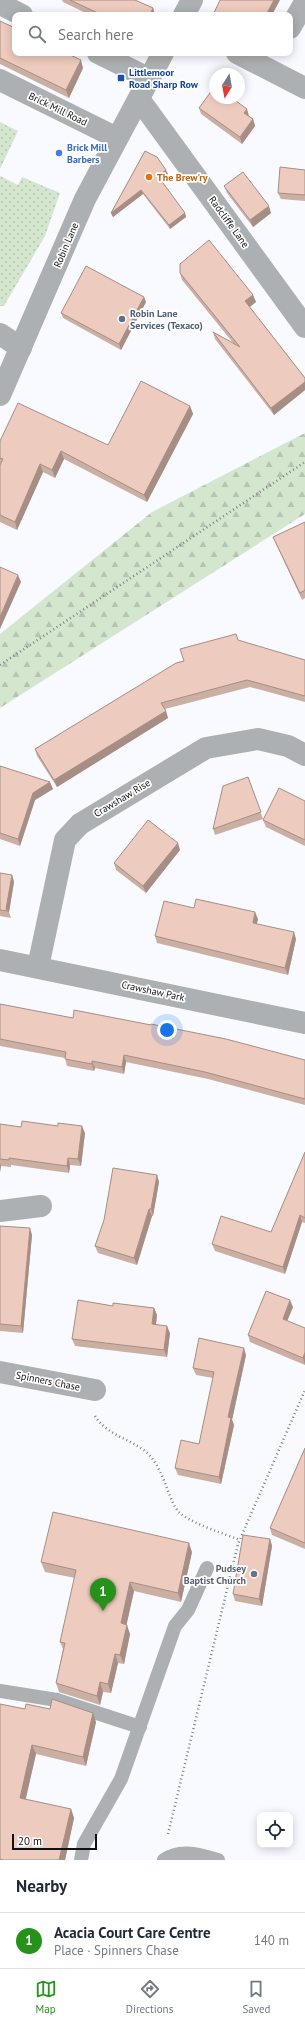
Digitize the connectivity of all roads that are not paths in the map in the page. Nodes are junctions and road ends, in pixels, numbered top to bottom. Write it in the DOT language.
graph roads {
  1 [pos="192,0"];
  2 [pos="305,2"];
  3 [pos="0,4"];
  4 [pos="16,12"];
  5 [pos="186,12"];
  6 [pos="293,23"];
  7 [pos="104,56"];
  8 [pos="162,56"];
  9 [pos="250,56"];
  10 [pos="271,61"];
  11 [pos="150,79"];
  12 [pos="0,80"];
  13 [pos="305,88"];
  14 [pos="139,99"];
  15 [pos="117,138"];
  16 [pos="305,326"];
  17 [pos="0,334"];
  18 [pos="22,348"];
  19 [pos="0,395"];
  20 [pos="305,755"];
  21 [pos="0,960"];
  22 [pos="38,967"];
  23 [pos="305,1023"];
  24 [pos="42,1206"];
  25 [pos="0,1211"];
  26 [pos="0,1372"];
  27 [pos="95,1390"];
  28 [pos="207,1568"];
  29 [pos="0,1691"];
  30 [pos="140,1727"];
  31 [pos="81,1860"];
  32 [pos="164,1860"];
  33 [pos="218,1860"];
  1 -- 5 [label="street"];
  2 -- 6 [label="street"];
  3 -- 4 [label="street"];
  7 -- 11 [label="street"];
  8 -- 11 [label="street, Robin Lane"];
  9 -- 10 [label="street"];
  10 -- 13 [label="street"];
  11 -- 14 [label="street, Robin Lane"];
  12 -- 15 [label="street, Brick Mill Road"];
  14 -- 15 [label="street, Robin Lane"];
  14 -- 16 [label="street, Radcliffe Lane"];
  15 -- 18 [label="street, Robin Lane"];
  17 -- 18 [label="street"];
  18 -- 19 [label="street, Robin Lane"];
  20 -- 22 [label="street, Crawshaw Rise"];
  21 -- 22 [label="street, Crawshaw Park"];
  22 -- 23 [label="street, Crawshaw Park"];
  24 -- 25 [label="street"];
  26 -- 27 [label="street, Spinners Chase"];
  28 -- 30 [label="lane"];
  29 -- 30 [label="lane"];
  30 -- 31 [label="lane"];
  32 -- 33 [label="lane"];
}
